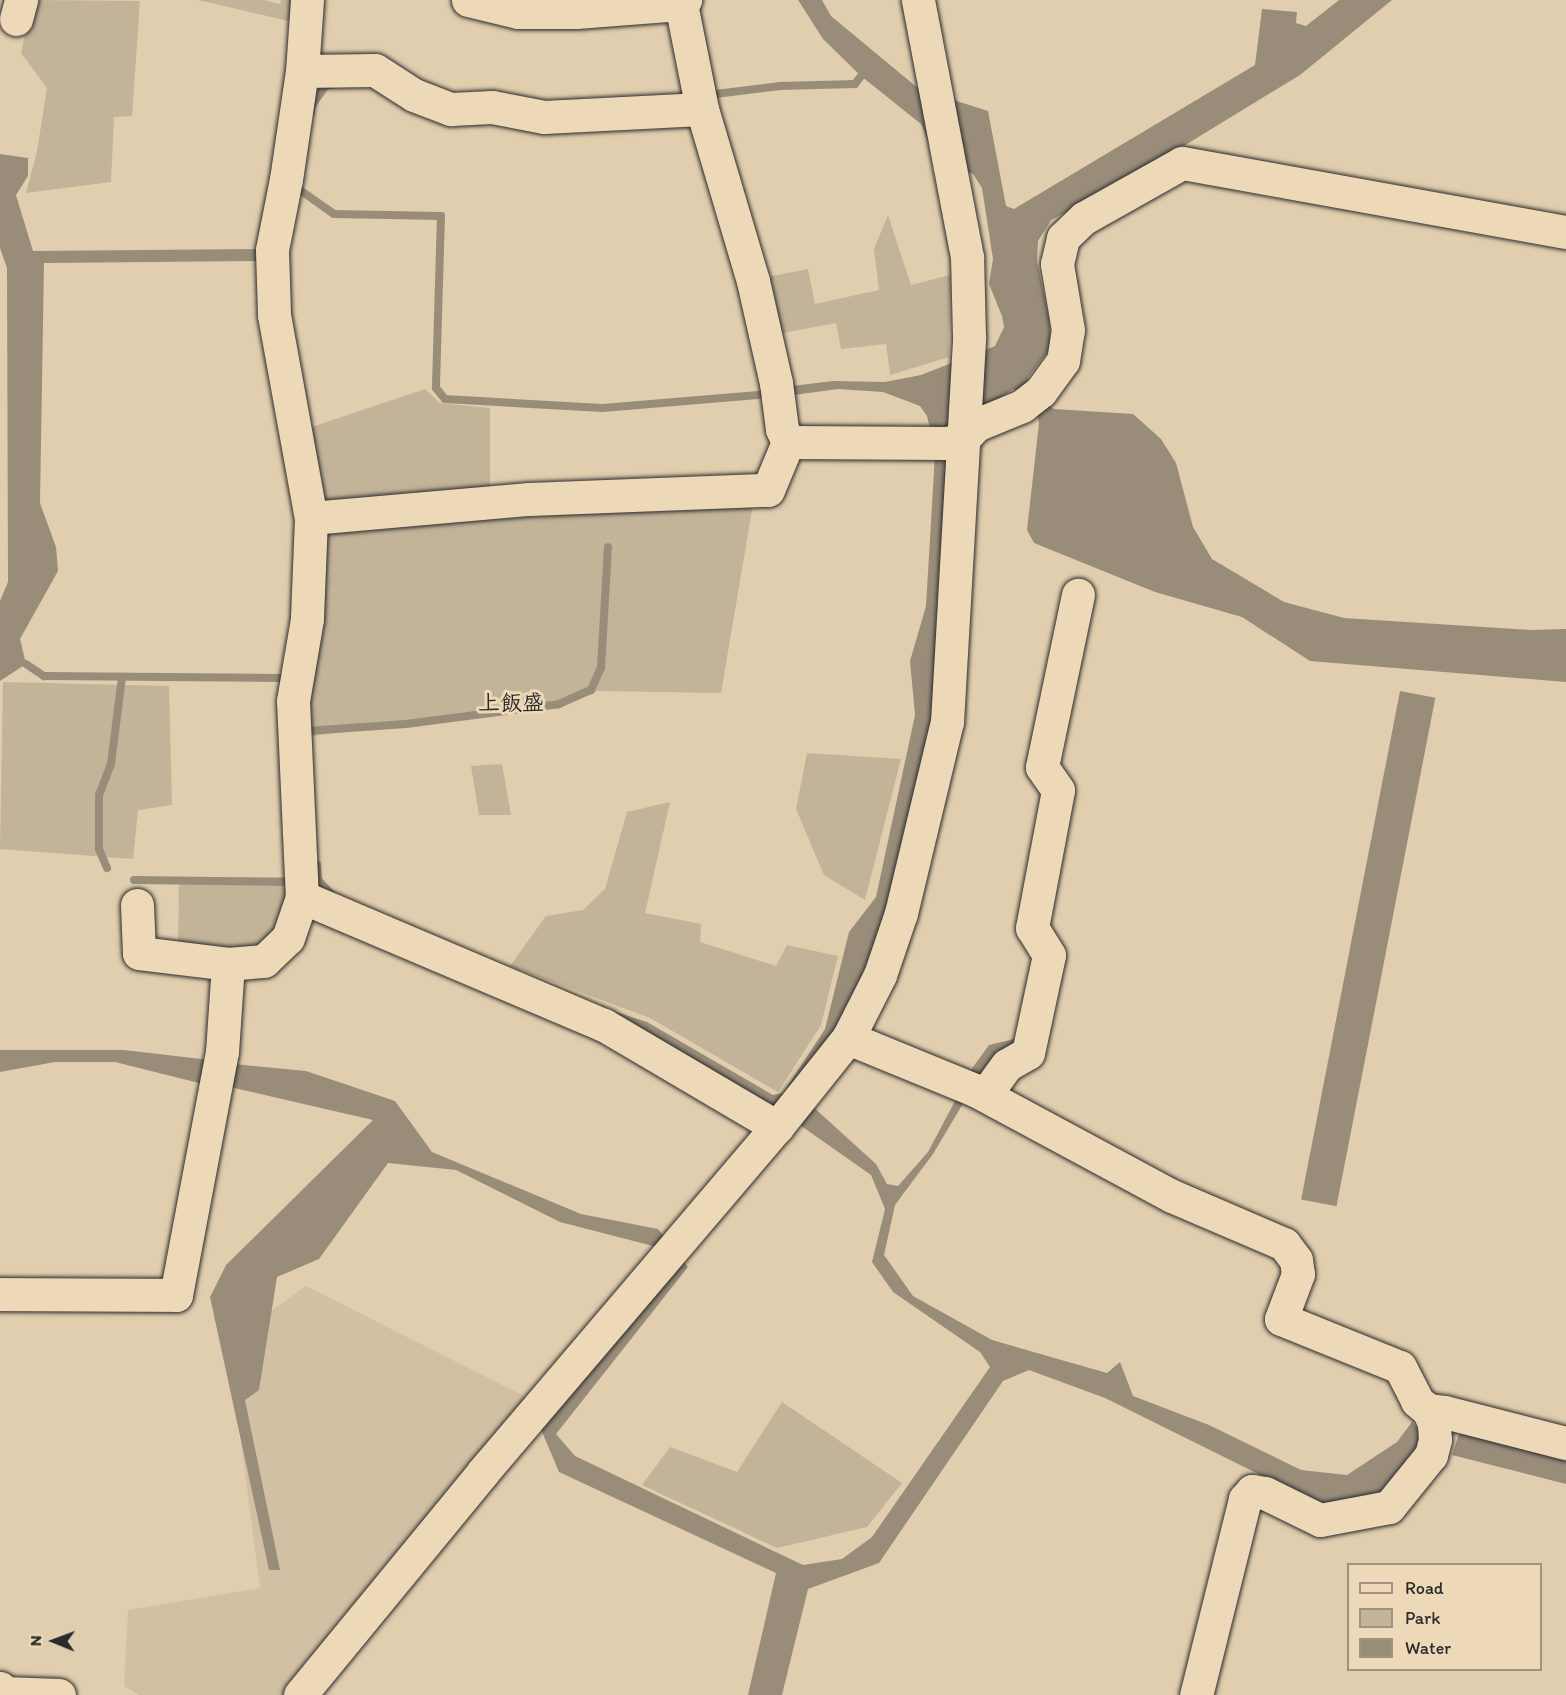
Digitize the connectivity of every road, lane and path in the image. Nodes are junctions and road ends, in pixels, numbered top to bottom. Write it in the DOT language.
graph roads {
  1 [pos="307,0"];
  2 [pos="468,0"];
  3 [pos="918,0"];
  4 [pos="683,2"];
  5 [pos="302,71"];
  6 [pos="700,100"];
  7 [pos="1566,232"];
  8 [pos="948,441"];
  9 [pos="788,442"];
  10 [pos="311,518"];
  11 [pos="1078,595"];
  12 [pos="302,897"];
  13 [pos="137,905"];
  14 [pos="228,964"];
  15 [pos="848,1038"];
  16 [pos="974,1090"];
  17 [pos="790,1111"];
  18 [pos="0,1294"];
  19 [pos="1428,1410"];
  20 [pos="1566,1443"];
  21 [pos="0,1688"];
  22 [pos="59,1695"];
  23 [pos="300,1695"];
  24 [pos="1196,1695"];
  1 -- 5 [label="street"];
  2 -- 4 [label="street"];
  3 -- 8 [label="street"];
  4 -- 6 [label="street"];
  5 -- 6 [label="street"];
  5 -- 10 [label="street"];
  6 -- 9 [label="street"];
  7 -- 8 [label="street"];
  8 -- 9 [label="street"];
  8 -- 15 [label="street"];
  9 -- 10 [label="street"];
  10 -- 12 [label="street"];
  11 -- 16 [label="street"];
  12 -- 14 [label="street"];
  12 -- 17 [label="street"];
  13 -- 14 [label="street"];
  14 -- 18 [label="street"];
  15 -- 16 [label="street"];
  15 -- 17 [label="street"];
  16 -- 19 [label="street"];
  17 -- 23 [label="street"];
  19 -- 20 [label="street"];
  19 -- 24 [label="street"];
  21 -- 22 [label="street"];
}
